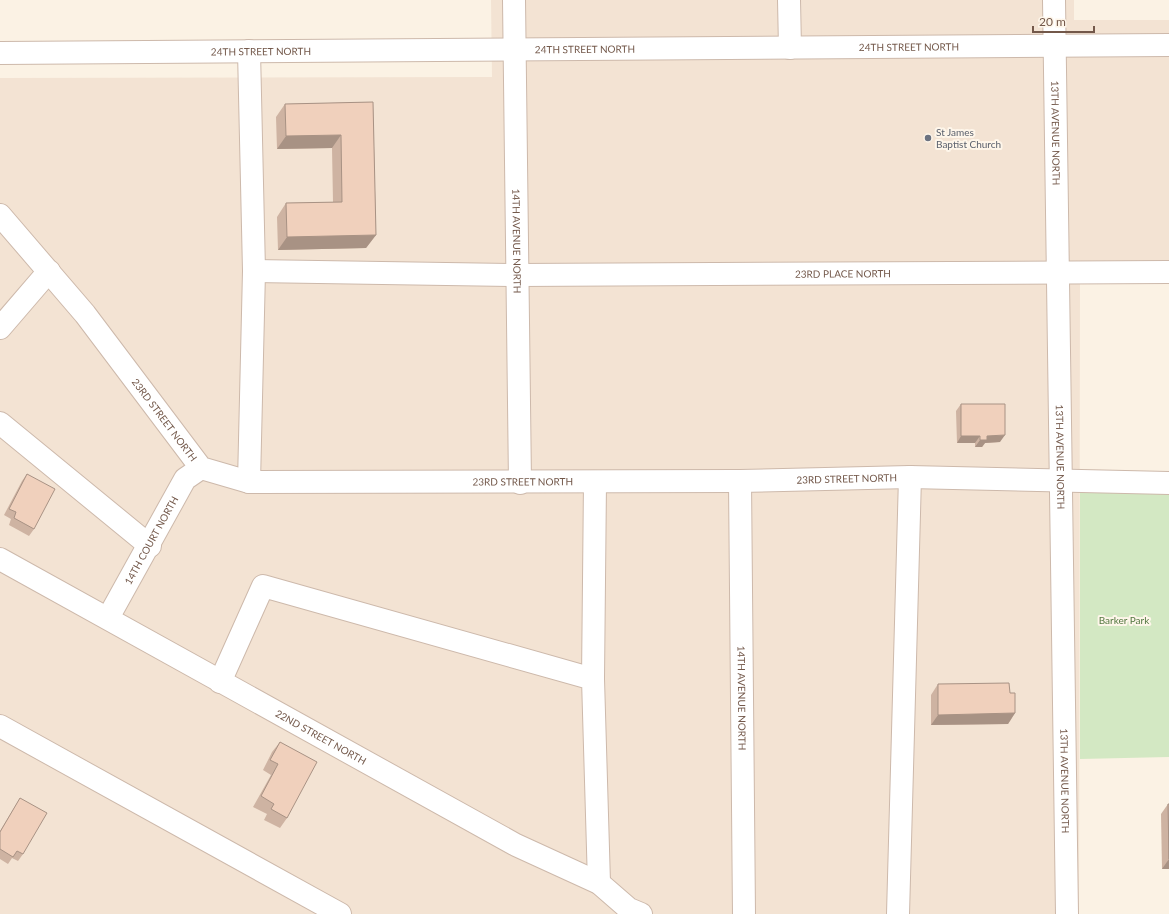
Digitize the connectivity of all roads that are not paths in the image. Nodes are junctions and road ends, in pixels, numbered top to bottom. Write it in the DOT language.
graph roads {
  1 [pos="514,0"];
  2 [pos="789,0"];
  3 [pos="1054,0"];
  4 [pos="1054,46"];
  5 [pos="1169,46"];
  6 [pos="790,48"];
  7 [pos="515,50"];
  8 [pos="249,51"];
  9 [pos="0,54"];
  10 [pos="0,215"];
  11 [pos="49,271"];
  12 [pos="254,271"];
  13 [pos="1169,272"];
  14 [pos="1057,273"];
  15 [pos="518,275"];
  16 [pos="0,328"];
  17 [pos="0,423"];
  18 [pos="201,468"];
  19 [pos="910,477"];
  20 [pos="1061,480"];
  21 [pos="740,481"];
  22 [pos="249,482"];
  23 [pos="595,482"];
  24 [pos="520,483"];
  25 [pos="1169,483"];
  26 [pos="150,546"];
  27 [pos="0,559"];
  28 [pos="108,618"];
  29 [pos="594,679"];
  30 [pos="220,682"];
  31 [pos="0,726"];
  32 [pos="599,883"];
  33 [pos="632,912"];
  34 [pos="340,914"];
  35 [pos="744,914"];
  36 [pos="898,914"];
  37 [pos="1067,914"];
  1 -- 7 [label="street, 14TH AVENUE NORTH"];
  2 -- 6 [label="street"];
  3 -- 4 [label="street, 13TH AVENUE NORTH"];
  4 -- 5 [label="street, 24TH STREET NORTH"];
  4 -- 6 [label="street, 24TH STREET NORTH"];
  4 -- 14 [label="street, 13TH AVENUE NORTH"];
  6 -- 7 [label="street, 24TH STREET NORTH"];
  7 -- 8 [label="street, 24TH STREET NORTH"];
  7 -- 15 [label="street, 14TH AVENUE NORTH"];
  8 -- 9 [label="street, 24TH STREET NORTH"];
  8 -- 12 [label="street"];
  10 -- 11 [label="street, 23RD STREET NORTH"];
  11 -- 16 [label="street"];
  11 -- 18 [label="street, 23RD STREET NORTH"];
  12 -- 15 [label="street, 23RD PLACE NORTH"];
  12 -- 22 [label="street"];
  13 -- 14 [label="street, 23RD PLACE NORTH"];
  14 -- 15 [label="street, 23RD PLACE NORTH"];
  14 -- 20 [label="street, 13TH AVENUE NORTH"];
  15 -- 24 [label="street, 14TH AVENUE NORTH"];
  17 -- 26 [label="street"];
  18 -- 22 [label="street, 23RD STREET NORTH"];
  18 -- 26 [label="street, 14TH COURT NORTH"];
  19 -- 20 [label="street, 23RD STREET NORTH"];
  19 -- 21 [label="street, 23RD STREET NORTH"];
  19 -- 36 [label="street"];
  20 -- 25 [label="street, 23RD STREET NORTH"];
  20 -- 37 [label="street, 13TH AVENUE NORTH"];
  21 -- 23 [label="street, 23RD STREET NORTH"];
  21 -- 35 [label="street, 14TH AVENUE NORTH"];
  22 -- 24 [label="street, 23RD STREET NORTH"];
  23 -- 24 [label="street, 23RD STREET NORTH"];
  23 -- 29 [label="street"];
  26 -- 28 [label="street, 14TH COURT NORTH"];
  27 -- 28 [label="street, 22ND STREET NORTH"];
  28 -- 30 [label="street, 22ND STREET NORTH"];
  29 -- 30 [label="street"];
  29 -- 32 [label="street"];
  30 -- 32 [label="street, 22ND STREET NORTH"];
  31 -- 34 [label="street"];
  32 -- 33 [label="street, 22ND STREET NORTH"];
}
